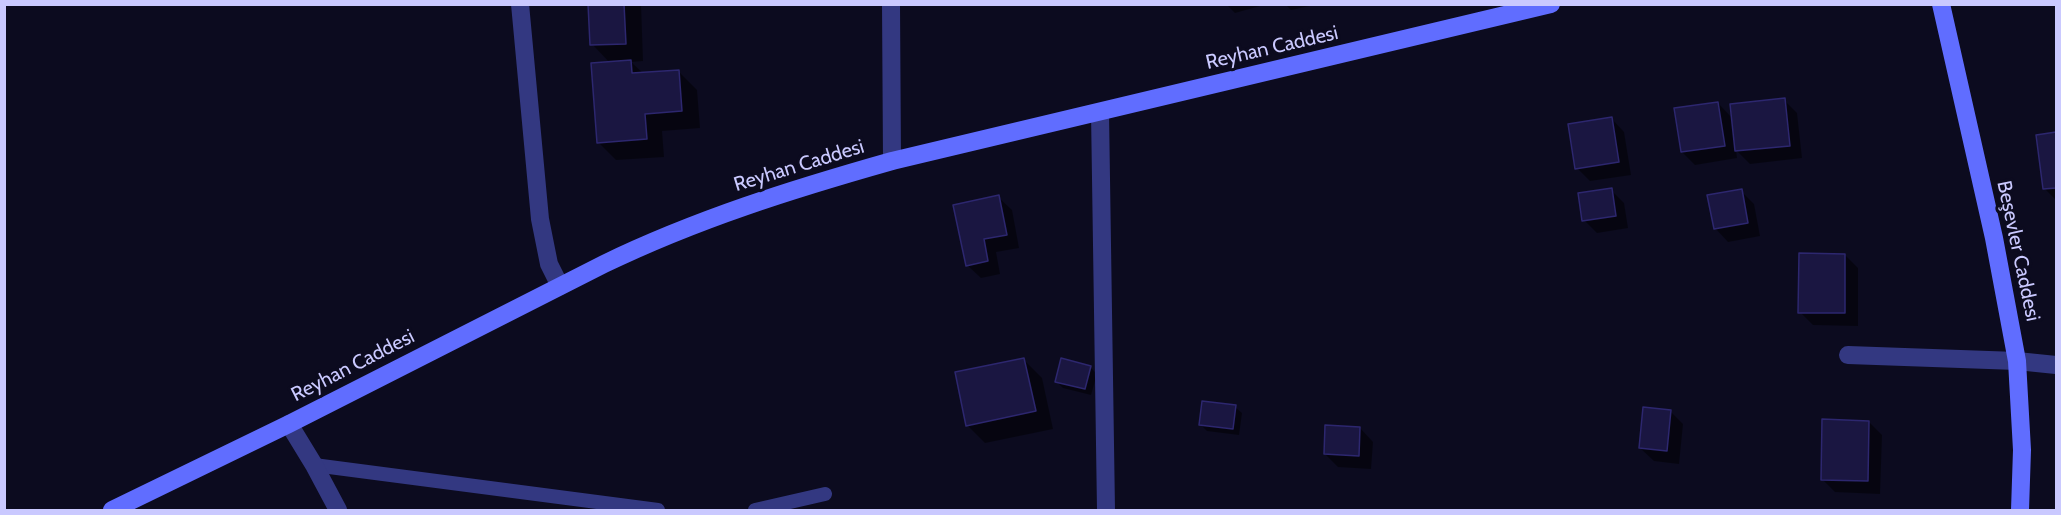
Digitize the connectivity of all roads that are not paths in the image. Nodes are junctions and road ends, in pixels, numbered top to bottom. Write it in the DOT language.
graph roads {
  1 [pos="520,4"];
  2 [pos="891,4"];
  3 [pos="1551,4"];
  4 [pos="1941,4"];
  5 [pos="1100,112"];
  6 [pos="892,161"];
  7 [pos="560,286"];
  8 [pos="1848,355"];
  9 [pos="2017,361"];
  10 [pos="2056,365"];
  11 [pos="289,424"];
  12 [pos="314,465"];
  13 [pos="825,494"];
  14 [pos="112,510"];
  15 [pos="338,510"];
  16 [pos="657,510"];
  17 [pos="755,510"];
  18 [pos="1106,510"];
  19 [pos="2020,510"];
  1 -- 7 [label="street"];
  2 -- 6 [label="street"];
  3 -- 5 [label="street, Reyhan Caddesi"];
  4 -- 9 [label="street, Beşevler Caddesi"];
  5 -- 6 [label="street, Reyhan Caddesi"];
  5 -- 18 [label="street"];
  6 -- 7 [label="street, Reyhan Caddesi"];
  7 -- 11 [label="street, Reyhan Caddesi"];
  8 -- 9 [label="street"];
  9 -- 10 [label="street"];
  9 -- 19 [label="street, Beşevler Caddesi"];
  11 -- 12 [label="street"];
  11 -- 14 [label="street, Reyhan Caddesi"];
  12 -- 15 [label="street"];
  12 -- 16 [label="lane"];
  13 -- 17 [label="lane"];
}
